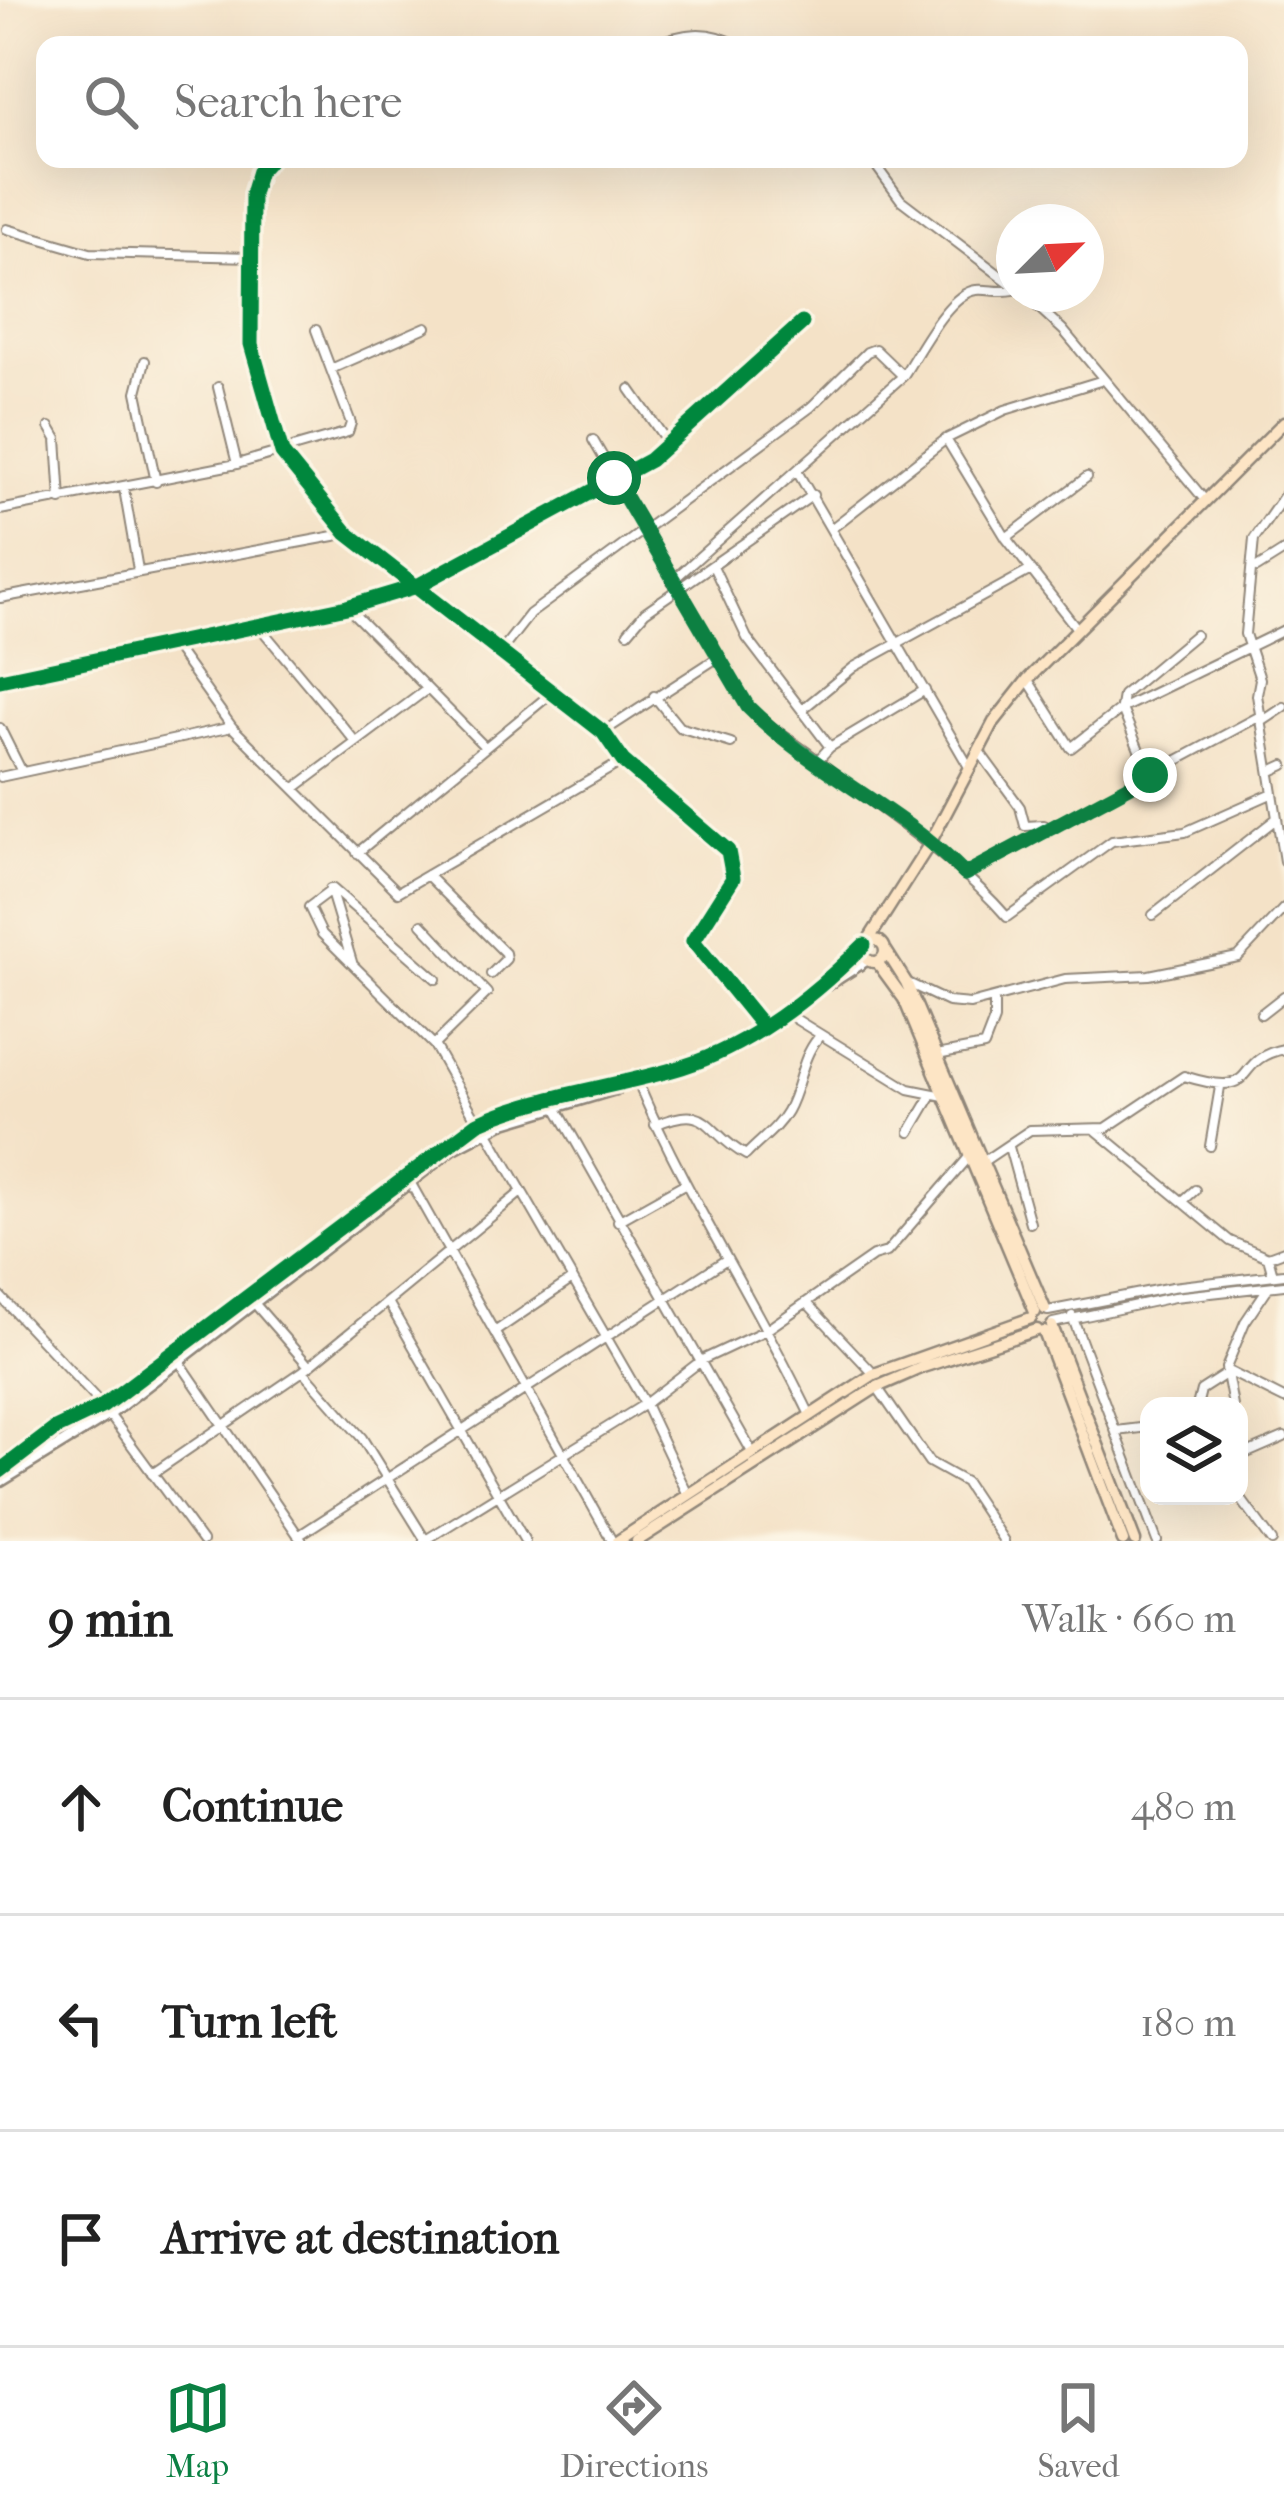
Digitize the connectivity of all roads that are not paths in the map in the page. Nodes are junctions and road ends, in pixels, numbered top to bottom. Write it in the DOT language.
graph roads {
  1 [pos="679,36"];
  2 [pos="722,36"];
  3 [pos="265,168"];
  4 [pos="878,168"];
  5 [pos="7,229"];
  6 [pos="253,257"];
  7 [pos="996,274"];
  8 [pos="996,289"];
  9 [pos="1044,312"];
  10 [pos="802,323"];
  11 [pos="426,327"];
  12 [pos="316,330"];
  13 [pos="145,361"];
  14 [pos="331,369"];
  15 [pos="903,376"];
  16 [pos="1100,381"];
  17 [pos="218,387"];
  18 [pos="630,389"];
  19 [pos="1284,423"];
  20 [pos="50,427"];
  21 [pos="946,439"];
  22 [pos="593,440"];
  23 [pos="670,446"];
  24 [pos="282,453"];
  25 [pos="237,464"];
  26 [pos="798,472"];
  27 [pos="1087,477"];
  28 [pos="614,478"];
  29 [pos="156,482"];
  30 [pos="124,489"];
  31 [pos="813,495"];
  32 [pos="1284,496"];
  33 [pos="1204,499"];
  34 [pos="61,500"];
  35 [pos="0,510"];
  36 [pos="832,529"];
  37 [pos="643,532"];
  38 [pos="347,533"];
  39 [pos="1006,538"];
  40 [pos="1284,550"];
  41 [pos="713,566"];
  42 [pos="1256,568"];
  43 [pos="138,570"];
  44 [pos="1029,571"];
  45 [pos="417,586"];
  46 [pos="675,586"];
  47 [pos="0,598"];
  48 [pos="347,607"];
  49 [pos="258,626"];
  50 [pos="1075,626"];
  51 [pos="1284,630"];
  52 [pos="628,632"];
  53 [pos="1195,635"];
  54 [pos="901,642"];
  55 [pos="172,644"];
  56 [pos="1250,647"];
  57 [pos="501,651"];
  58 [pos="717,658"];
  59 [pos="1028,679"];
  60 [pos="0,680"];
  61 [pos="426,690"];
  62 [pos="925,690"];
  63 [pos="553,692"];
  64 [pos="654,696"];
  65 [pos="1284,707"];
  66 [pos="804,708"];
  67 [pos="1122,709"];
  68 [pos="1263,718"];
  69 [pos="232,727"];
  70 [pos="0,728"];
  71 [pos="603,732"];
  72 [pos="355,741"];
  73 [pos="731,743"];
  74 [pos="484,746"];
  75 [pos="830,747"];
  76 [pos="979,749"];
  77 [pos="623,760"];
  78 [pos="818,760"];
  79 [pos="1284,765"];
  80 [pos="969,766"];
  81 [pos="1271,771"];
  82 [pos="22,772"];
  83 [pos="1150,775"];
  84 [pos="0,777"];
  85 [pos="295,788"];
  86 [pos="1274,793"];
  87 [pos="1277,818"];
  88 [pos="1065,819"];
  89 [pos="929,845"];
  90 [pos="358,853"];
  91 [pos="1284,861"];
  92 [pos="965,874"];
  93 [pos="427,875"];
  94 [pos="330,889"];
  95 [pos="1284,908"];
  96 [pos="1153,915"];
  97 [pos="422,924"];
  98 [pos="874,944"];
  99 [pos="872,961"];
  100 [pos="353,968"];
  101 [pos="491,974"];
  102 [pos="436,979"];
  103 [pos="906,982"];
  104 [pos="1284,996"];
  105 [pos="994,1000"];
  106 [pos="1262,1014"];
  107 [pos="789,1016"];
  108 [pos="763,1027"];
  109 [pos="818,1038"];
  110 [pos="434,1046"];
  111 [pos="1284,1049"];
  112 [pos="937,1055"];
  113 [pos="638,1083"];
  114 [pos="1220,1088"];
  115 [pos="938,1096"];
  116 [pos="556,1107"];
  117 [pos="655,1125"];
  118 [pos="483,1127"];
  119 [pos="1094,1129"];
  120 [pos="910,1132"];
  121 [pos="1210,1146"];
  122 [pos="1009,1147"];
  123 [pos="975,1160"];
  124 [pos="410,1182"];
  125 [pos="684,1184"];
  126 [pos="1195,1190"];
  127 [pos="520,1193"];
  128 [pos="1185,1199"];
  129 [pos="618,1221"];
  130 [pos="1030,1223"];
  131 [pos="1284,1250"];
  132 [pos="452,1251"];
  133 [pos="1268,1257"];
  134 [pos="727,1259"];
  135 [pos="1279,1274"];
  136 [pos="571,1280"];
  137 [pos="1284,1285"];
  138 [pos="1269,1286"];
  139 [pos="0,1296"];
  140 [pos="664,1302"];
  141 [pos="807,1303"];
  142 [pos="255,1304"];
  143 [pos="388,1304"];
  144 [pos="1072,1316"];
  145 [pos="1043,1320"];
  146 [pos="768,1329"];
  147 [pos="496,1331"];
  148 [pos="604,1340"];
  149 [pos="702,1360"];
  150 [pos="179,1361"];
  151 [pos="306,1368"];
  152 [pos="1229,1372"];
  153 [pos="875,1381"];
  154 [pos="525,1389"];
  155 [pos="1199,1397"];
  156 [pos="1232,1397"];
  157 [pos="1284,1399"];
  158 [pos="645,1404"];
  159 [pos="106,1410"];
  160 [pos="810,1415"];
  161 [pos="225,1424"];
  162 [pos="460,1427"];
  163 [pos="1140,1427"];
  164 [pos="1116,1431"];
  165 [pos="1284,1437"];
  166 [pos="1248,1450"];
  167 [pos="752,1452"];
  168 [pos="566,1454"];
  169 [pos="0,1471"];
  170 [pos="152,1474"];
  171 [pos="389,1475"];
  172 [pos="0,1483"];
  173 [pos="500,1496"];
  174 [pos="688,1496"];
  175 [pos="1246,1505"];
  176 [pos="300,1538"];
  177 [pos="202,1541"];
  178 [pos="426,1541"];
  179 [pos="525,1541"];
  180 [pos="615,1541"];
  181 [pos="638,1541"];
  182 [pos="1004,1541"];
  183 [pos="1123,1541"];
  184 [pos="1135,1541"];
  185 [pos="1157,1541"];
  186 [pos="1273,1541"];
  1 -- 2 [label="street"];
  3 -- 6 [label="street"];
  4 -- 7 [label="street"];
  5 -- 6 [label="street"];
  6 -- 24 [label="street"];
  8 -- 15 [label="street"];
  9 -- 16 [label="street"];
  10 -- 23 [label="street"];
  11 -- 14 [label="street"];
  12 -- 14 [label="street"];
  13 -- 29 [label="street"];
  14 -- 24 [label="street"];
  15 -- 26 [label="street"];
  15 -- 37 [label="street"];
  16 -- 21 [label="street"];
  16 -- 33 [label="street"];
  17 -- 25 [label="street"];
  18 -- 23 [label="street"];
  19 -- 33 [label="main road"];
  20 -- 34 [label="street"];
  21 -- 36 [label="street"];
  21 -- 39 [label="street"];
  22 -- 28 [label="street"];
  23 -- 28 [label="street"];
  24 -- 25 [label="street"];
  24 -- 38 [label="street"];
  25 -- 29 [label="street"];
  26 -- 31 [label="street"];
  26 -- 46 [label="street"];
  27 -- 39 [label="street"];
  28 -- 37 [label="street"];
  28 -- 45 [label="street"];
  29 -- 30 [label="street"];
  30 -- 34 [label="street"];
  30 -- 43 [label="street"];
  31 -- 36 [label="street"];
  31 -- 41 [label="street"];
  32 -- 42 [label="street"];
  33 -- 50 [label="main road"];
  34 -- 35 [label="street"];
  36 -- 54 [label="street"];
  37 -- 46 [label="street"];
  37 -- 57 [label="street"];
  38 -- 43 [label="street"];
  38 -- 45 [label="street"];
  39 -- 44 [label="street"];
  40 -- 42 [label="street"];
  41 -- 46 [label="street"];
  41 -- 66 [label="street"];
  42 -- 56 [label="street"];
  43 -- 47 [label="street"];
  44 -- 50 [label="street"];
  44 -- 54 [label="street"];
  45 -- 48 [label="street"];
  45 -- 57 [label="street"];
  46 -- 52 [label="street"];
  46 -- 58 [label="street"];
  48 -- 49 [label="street"];
  48 -- 61 [label="street"];
  49 -- 55 [label="street"];
  49 -- 72 [label="street"];
  50 -- 59 [label="main road"];
  51 -- 56 [label="street"];
  53 -- 67 [label="street"];
  54 -- 62 [label="street"];
  54 -- 66 [label="street"];
  55 -- 60 [label="street"];
  55 -- 69 [label="street"];
  56 -- 67 [label="street"];
  56 -- 68 [label="street"];
  57 -- 63 [label="street"];
  58 -- 64 [label="street"];
  58 -- 78 [label="street"];
  59 -- 67 [label="street"];
  59 -- 76 [label="main road"];
  61 -- 72 [label="street"];
  61 -- 74 [label="street"];
  62 -- 75 [label="street"];
  62 -- 80 [label="street"];
  63 -- 71 [label="street"];
  63 -- 74 [label="street"];
  64 -- 71 [label="street"];
  64 -- 73 [label="street"];
  65 -- 68 [label="street"];
  66 -- 75 [label="street"];
  67 -- 83 [label="street"];
  68 -- 81 [label="street"];
  68 -- 83 [label="street"];
  69 -- 82 [label="street"];
  69 -- 85 [label="street"];
  70 -- 82 [label="street"];
  71 -- 77 [label="street"];
  72 -- 85 [label="street"];
  74 -- 90 [label="street"];
  75 -- 78 [label="street"];
  76 -- 80 [label="main road"];
  76 -- 88 [label="street"];
  77 -- 93 [label="street"];
  77 -- 108 [label="street"];
  78 -- 89 [label="street"];
  79 -- 81 [label="street"];
  80 -- 89 [label="main road"];
  81 -- 86 [label="street"];
  82 -- 84 [label="street"];
  83 -- 88 [label="street"];
  85 -- 90 [label="street"];
  86 -- 87 [label="street"];
  86 -- 92 [label="street"];
  87 -- 91 [label="street"];
  87 -- 96 [label="street"];
  88 -- 92 [label="street"];
  89 -- 92 [label="street"];
  89 -- 98 [label="main road"];
  90 -- 93 [label="street"];
  93 -- 101 [label="street"];
  94 -- 100 [label="street"];
  94 -- 100 [label="street"];
  94 -- 102 [label="street"];
  95 -- 105 [label="street"];
  97 -- 110 [label="street"];
  98 -- 99 [label="main road"];
  98 -- 99 [label="main road"];
  98 -- 103 [label="main road"];
  98 -- 108 [label="street"];
  99 -- 107 [label="street"];
  99 -- 115 [label="main road"];
  100 -- 110 [label="street"];
  103 -- 105 [label="street"];
  103 -- 112 [label="main road"];
  104 -- 106 [label="street"];
  105 -- 112 [label="street"];
  107 -- 109 [label="street"];
  107 -- 113 [label="street"];
  108 -- 118 [label="street"];
  109 -- 115 [label="street"];
  109 -- 117 [label="street"];
  110 -- 118 [label="street"];
  111 -- 114 [label="street"];
  112 -- 123 [label="main road"];
  113 -- 116 [label="street"];
  113 -- 117 [label="street"];
  114 -- 119 [label="street"];
  114 -- 121 [label="street"];
  115 -- 120 [label="street"];
  115 -- 123 [label="main road"];
  116 -- 118 [label="street"];
  116 -- 129 [label="street"];
  117 -- 125 [label="street"];
  118 -- 124 [label="street"];
  118 -- 127 [label="street"];
  118 -- 159 [label="street"];
  119 -- 122 [label="street"];
  119 -- 128 [label="street"];
  122 -- 123 [label="street"];
  122 -- 130 [label="street"];
  123 -- 141 [label="street"];
  123 -- 145 [label="main road"];
  124 -- 132 [label="street"];
  124 -- 142 [label="street"];
  125 -- 129 [label="street"];
  125 -- 134 [label="street"];
  126 -- 128 [label="street"];
  127 -- 132 [label="street"];
  127 -- 136 [label="street"];
  128 -- 133 [label="street"];
  129 -- 140 [label="street"];
  131 -- 133 [label="street"];
  132 -- 143 [label="street"];
  132 -- 147 [label="street"];
  133 -- 135 [label="street"];
  134 -- 140 [label="street"];
  134 -- 146 [label="street"];
  135 -- 145 [label="street"];
  136 -- 147 [label="street"];
  136 -- 148 [label="street"];
  137 -- 138 [label="street"];
  138 -- 144 [label="street"];
  138 -- 152 [label="street"];
  139 -- 159 [label="street"];
  140 -- 148 [label="street"];
  140 -- 149 [label="street"];
  141 -- 146 [label="street"];
  141 -- 153 [label="street"];
  142 -- 150 [label="street"];
  142 -- 151 [label="street"];
  143 -- 151 [label="street"];
  143 -- 162 [label="street"];
  144 -- 145 [label="street"];
  144 -- 164 [label="street"];
  145 -- 153 [label="main road"];
  145 -- 183 [label="main road"];
  145 -- 184 [label="main road"];
  146 -- 149 [label="street"];
  146 -- 160 [label="street"];
  147 -- 154 [label="street"];
  148 -- 154 [label="street"];
  148 -- 158 [label="street"];
  149 -- 158 [label="street"];
  149 -- 167 [label="street"];
  150 -- 159 [label="street"];
  150 -- 161 [label="street"];
  151 -- 161 [label="street"];
  151 -- 171 [label="street"];
  152 -- 155 [label="street"];
  152 -- 156 [label="street"];
  152 -- 157 [label="street"];
  153 -- 160 [label="main road"];
  153 -- 181 [label="main road"];
  153 -- 182 [label="street"];
  154 -- 162 [label="street"];
  154 -- 168 [label="street"];
  158 -- 168 [label="street"];
  158 -- 174 [label="street"];
  159 -- 169 [label="street"];
  159 -- 170 [label="street"];
  159 -- 172 [label="street"];
  160 -- 167 [label="main road"];
  161 -- 170 [label="street"];
  161 -- 176 [label="street"];
  162 -- 171 [label="street"];
  162 -- 173 [label="street"];
  163 -- 164 [label="street"];
  164 -- 185 [label="street"];
  165 -- 166 [label="street"];
  167 -- 174 [label="main road"];
  168 -- 173 [label="street"];
  168 -- 180 [label="street"];
  170 -- 177 [label="street"];
  171 -- 176 [label="street"];
  171 -- 178 [label="street"];
  173 -- 178 [label="street"];
  173 -- 179 [label="street"];
  174 -- 180 [label="main road"];
  175 -- 186 [label="street"];
}
